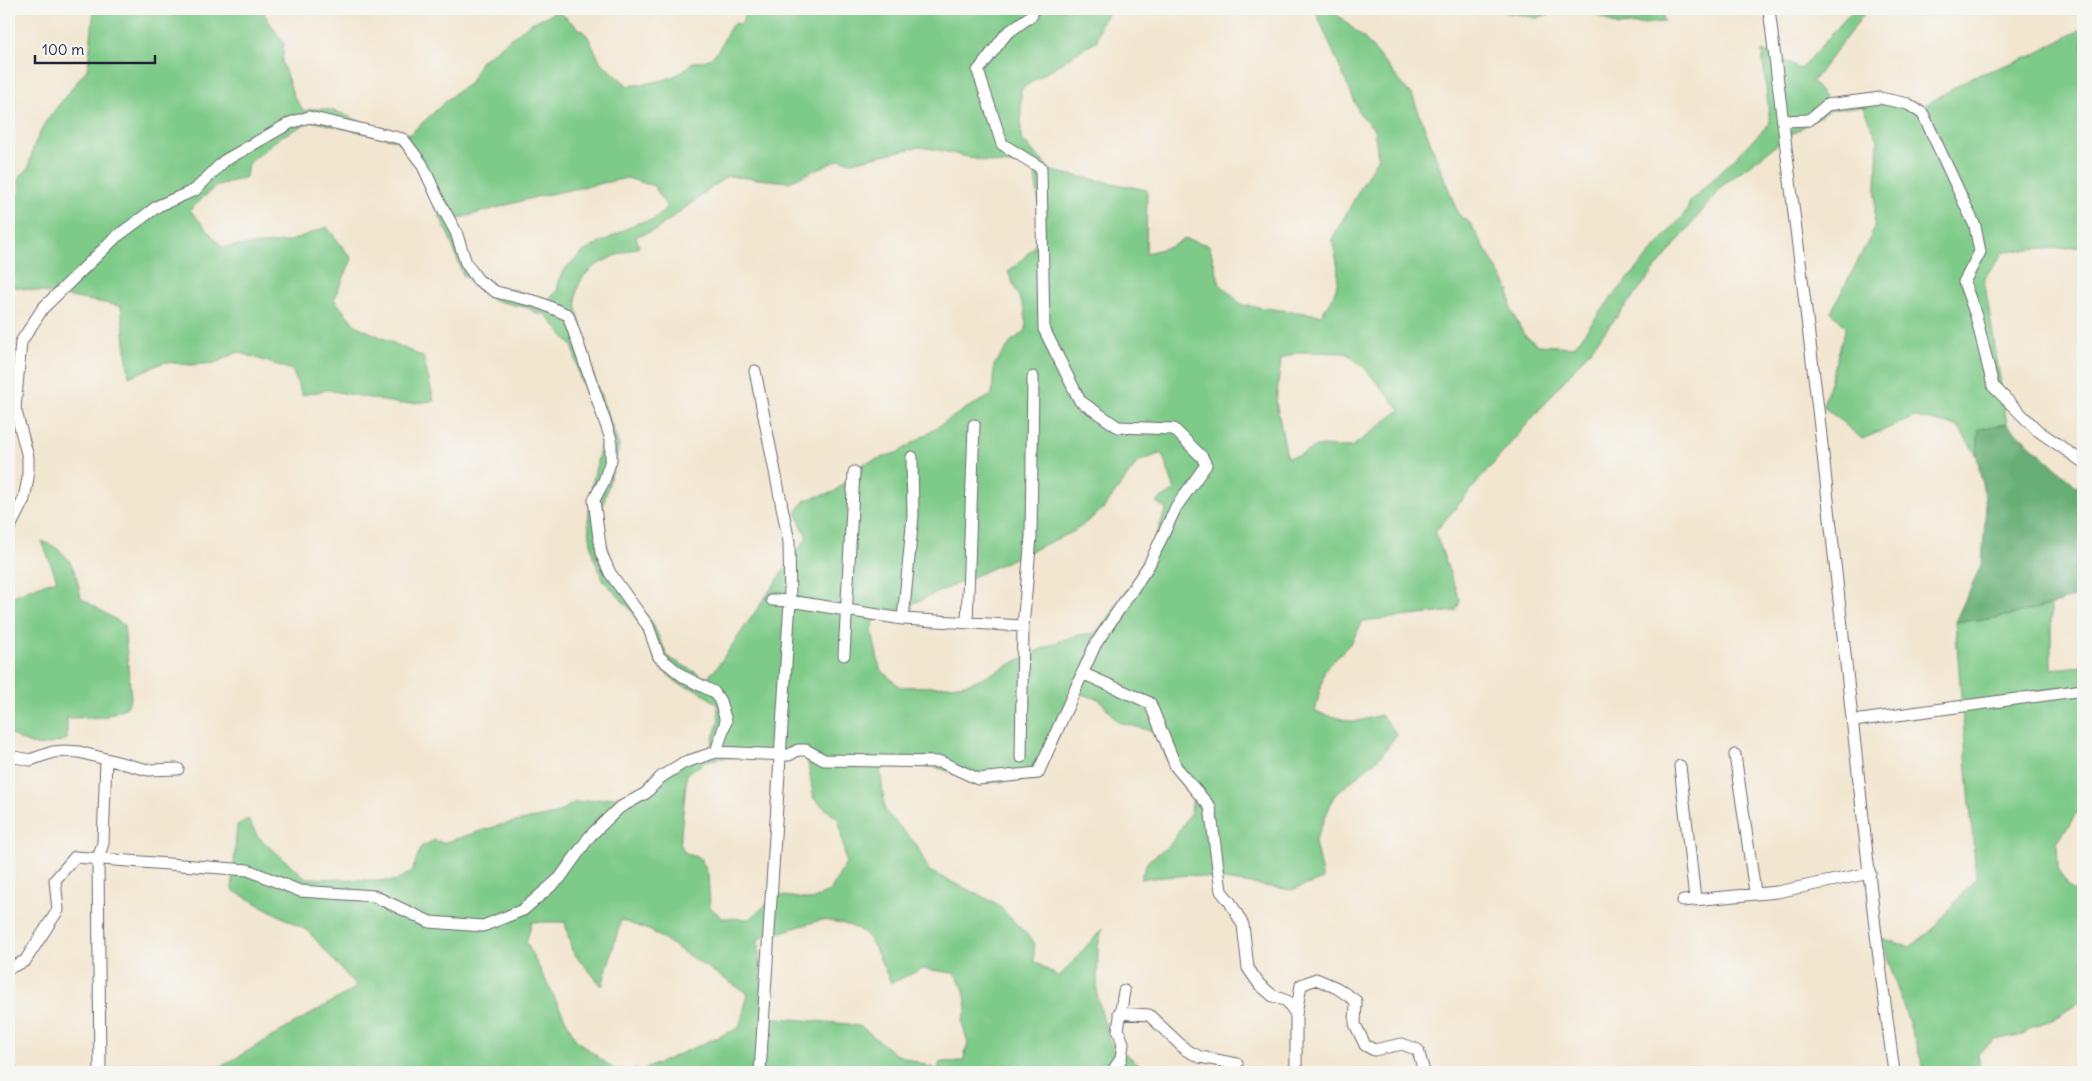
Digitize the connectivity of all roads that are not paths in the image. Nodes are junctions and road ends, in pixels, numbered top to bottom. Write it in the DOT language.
graph roads {
  1 [pos="1032,9"];
  2 [pos="1770,9"];
  3 [pos="1783,121"];
  4 [pos="755,371"];
  5 [pos="1033,377"];
  6 [pos="974,425"];
  7 [pos="912,457"];
  8 [pos="2083,462"];
  9 [pos="854,472"];
  10 [pos="9,528"];
  11 [pos="772,600"];
  12 [pos="790,601"];
  13 [pos="846,610"];
  14 [pos="903,619"];
  15 [pos="966,623"];
  16 [pos="1023,626"];
  17 [pos="844,655"];
  18 [pos="1082,673"];
  19 [pos="2083,690"];
  20 [pos="1852,721"];
  21 [pos="716,752"];
  22 [pos="781,754"];
  23 [pos="1735,755"];
  24 [pos="1021,757"];
  25 [pos="9,759"];
  26 [pos="106,760"];
  27 [pos="1680,766"];
  28 [pos="178,769"];
  29 [pos="98,859"];
  30 [pos="1870,874"];
  31 [pos="1755,892"];
  32 [pos="9,968"];
  33 [pos="1124,991"];
  34 [pos="1119,1013"];
  35 [pos="1296,1014"];
  36 [pos="1237,1064"];
  37 [pos="100,1072"];
  38 [pos="760,1072"];
  39 [pos="1112,1072"];
  40 [pos="1296,1072"];
  41 [pos="1424,1072"];
  42 [pos="1894,1072"];
  1 -- 18 [label="street"];
  2 -- 3 [label="street"];
  3 -- 8 [label="street"];
  3 -- 20 [label="street"];
  4 -- 12 [label="street"];
  5 -- 16 [label="street"];
  6 -- 15 [label="street"];
  7 -- 14 [label="street"];
  9 -- 13 [label="street"];
  10 -- 21 [label="street"];
  11 -- 12 [label="street"];
  12 -- 13 [label="street"];
  12 -- 22 [label="street"];
  13 -- 14 [label="street"];
  13 -- 17 [label="street"];
  14 -- 15 [label="street"];
  15 -- 16 [label="street"];
  16 -- 24 [label="street"];
  18 -- 22 [label="street"];
  18 -- 35 [label="street"];
  19 -- 20 [label="street"];
  20 -- 30 [label="street"];
  21 -- 22 [label="street"];
  21 -- 29 [label="street"];
  22 -- 38 [label="street"];
  23 -- 31 [label="street"];
  25 -- 26 [label="street"];
  26 -- 28 [label="street"];
  26 -- 29 [label="street"];
  27 -- 31 [label="street"];
  29 -- 32 [label="street"];
  29 -- 37 [label="street"];
  30 -- 31 [label="street"];
  30 -- 42 [label="street"];
  33 -- 34 [label="street"];
  34 -- 36 [label="street"];
  34 -- 39 [label="street"];
  35 -- 40 [label="street"];
  35 -- 41 [label="street"];
}
